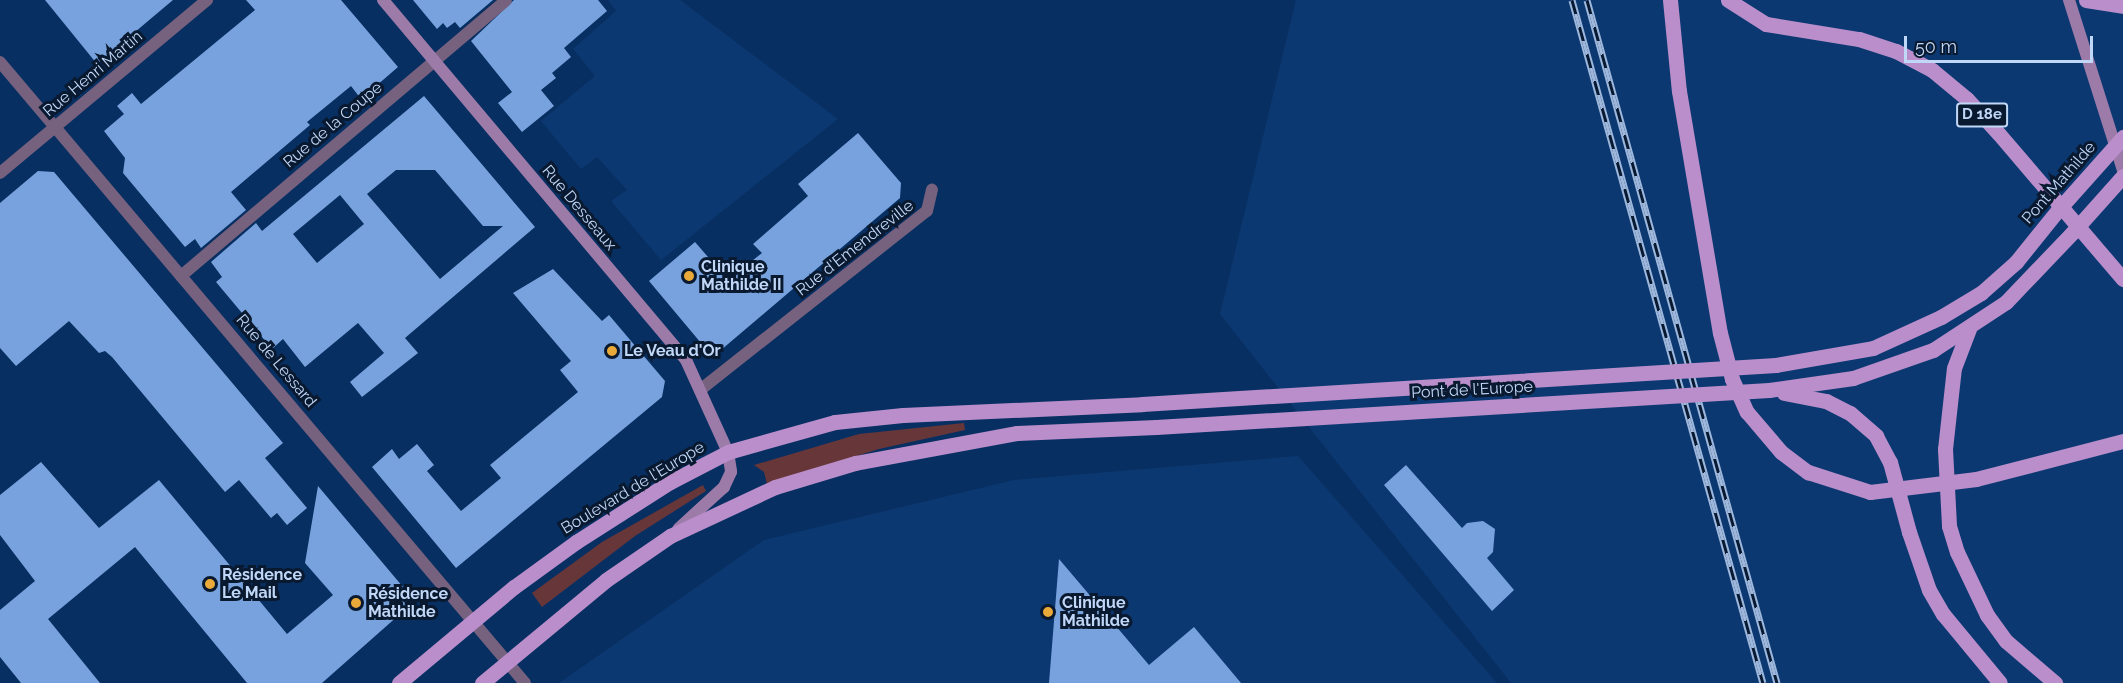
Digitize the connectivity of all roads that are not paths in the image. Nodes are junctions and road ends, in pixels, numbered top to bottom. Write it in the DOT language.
graph roads {
  1 [pos="207,0"];
  2 [pos="383,0"];
  3 [pos="506,0"];
  4 [pos="1670,0"];
  5 [pos="1728,0"];
  6 [pos="2069,0"];
  7 [pos="2086,0"];
  8 [pos="2123,6"];
  9 [pos="434,61"];
  10 [pos="0,62"];
  11 [pos="55,127"];
  12 [pos="2123,137"];
  13 [pos="2123,170"];
  14 [pos="0,174"];
  15 [pos="2123,176"];
  16 [pos="932,190"];
  17 [pos="181,276"];
  18 [pos="2123,279"];
  19 [pos="1969,329"];
  20 [pos="1776,365"];
  21 [pos="700,390"];
  22 [pos="1794,392"];
  23 [pos="1142,404"];
  24 [pos="2123,441"];
  25 [pos="728,452"];
  26 [pos="670,536"];
  27 [pos="474,620"];
  28 [pos="508,661"];
  29 [pos="399,683"];
  30 [pos="482,683"];
  31 [pos="525,683"];
  32 [pos="2000,683"];
  33 [pos="2055,683"];
  1 -- 11 [label="street, Rue Henri Martin"];
  2 -- 9 [label="street, Rue Desseaux"];
  3 -- 9 [label="street, Rue de la Coupe"];
  4 -- 24 [label="main road"];
  5 -- 18 [label="main road, D 18e"];
  6 -- 13 [label="street"];
  7 -- 8 [label="main road"];
  9 -- 17 [label="street, Rue de la Coupe"];
  9 -- 21 [label="street, Rue Desseaux"];
  10 -- 11 [label="street, Rue de Lessard"];
  11 -- 14 [label="street, Rue Henri Martin"];
  11 -- 17 [label="street, Rue de Lessard"];
  12 -- 20 [label="main road, Pont Mathilde, bridge"];
  15 -- 19 [label="main road, bridge"];
  16 -- 21 [label="street, Rue d'Emendreville"];
  17 -- 27 [label="street, Rue de Lessard"];
  19 -- 22 [label="main road"];
  19 -- 33 [label="main road, bridge"];
  20 -- 23 [label="main road, Pont de l'Europe, bridge"];
  21 -- 25 [label="street, Rue Desseaux"];
  22 -- 26 [label="main road, Pont de l'Europe, bridge"];
  22 -- 32 [label="main road, Pont de l'Europe, bridge"];
  23 -- 25 [label="main road, Boulevard de l'Europe"];
  25 -- 26 [label="street"];
  25 -- 27 [label="main road, Boulevard de l'Europe"];
  26 -- 28 [label="main road"];
  27 -- 28 [label="street, Rue de Lessard"];
  27 -- 29 [label="main road, Boulevard de l'Europe"];
  28 -- 30 [label="main road"];
  28 -- 31 [label="street, Rue de Lessard"];
}
